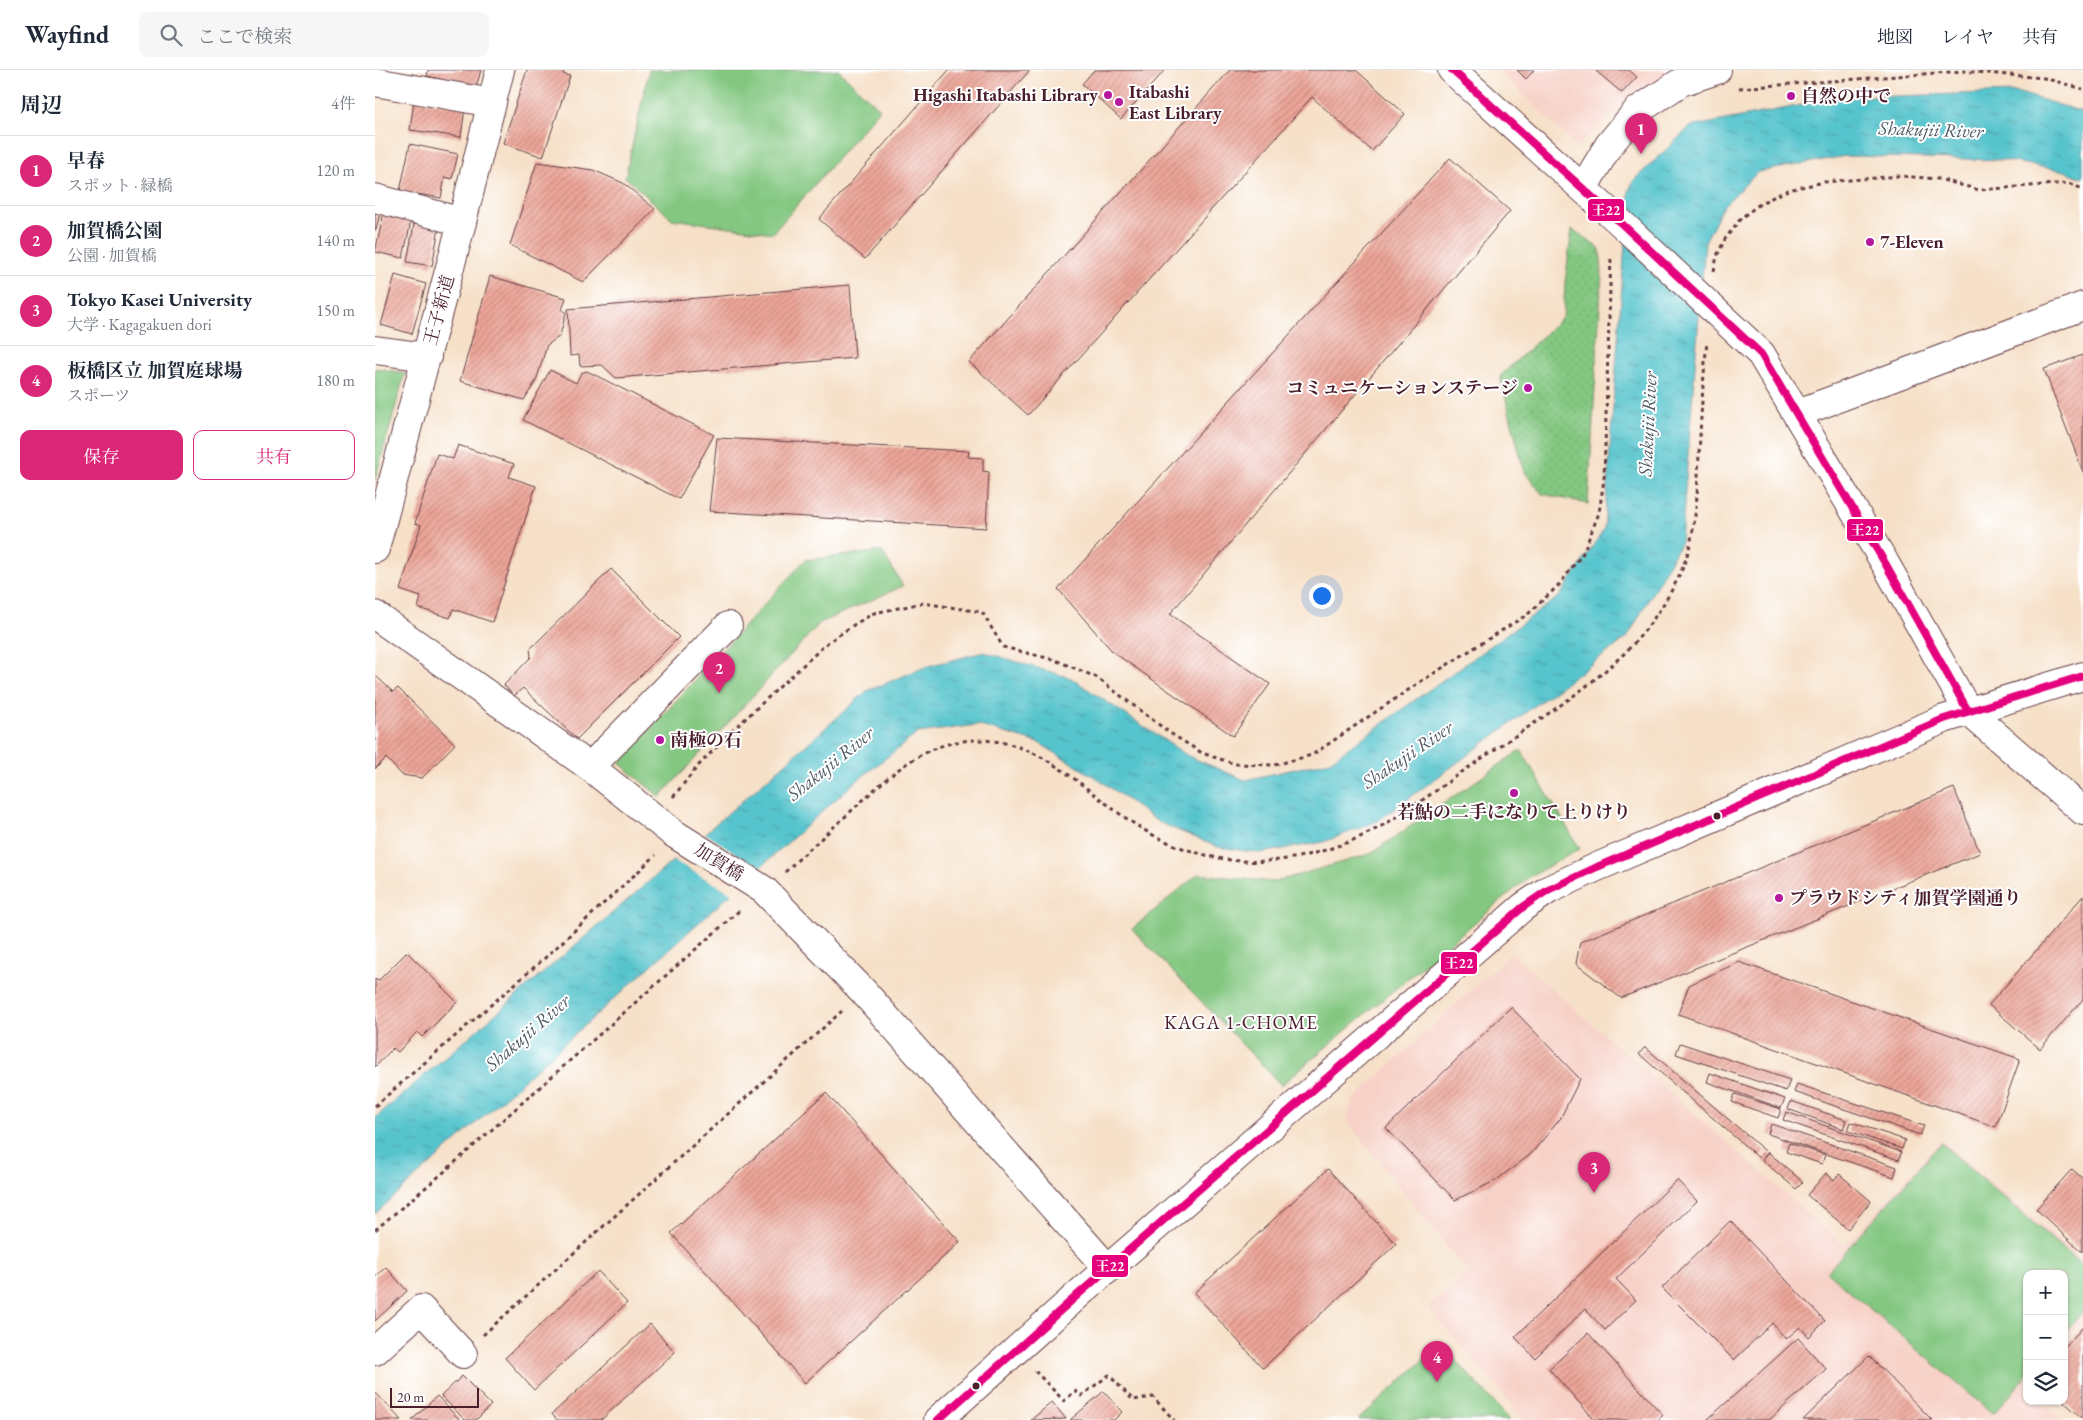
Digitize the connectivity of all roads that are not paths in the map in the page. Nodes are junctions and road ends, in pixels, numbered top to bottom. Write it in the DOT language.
graph roads {
  1 [pos="500,70"];
  2 [pos="1452,70"];
  3 [pos="1717,70"];
  4 [pos="375,82"];
  5 [pos="492,103"];
  6 [pos="1583,188"];
  7 [pos="375,198"];
  8 [pos="462,222"];
  9 [pos="2083,306"];
  10 [pos="375,350"];
  11 [pos="427,357"];
  12 [pos="1798,413"];
  13 [pos="375,548"];
  14 [pos="375,615"];
  15 [pos="728,626"];
  16 [pos="2083,676"];
  17 [pos="1968,711"];
  18 [pos="590,767"];
  19 [pos="2083,811"];
  20 [pos="1108,1269"];
  21 [pos="375,1351"];
  22 [pos="463,1354"];
  23 [pos="938,1420"];
  1 -- 5 [label="street, 王子新道"];
  2 -- 6 [label="street"];
  3 -- 6 [label="street"];
  4 -- 5 [label="street"];
  5 -- 8 [label="street, 王子新道"];
  6 -- 12 [label="street"];
  7 -- 8 [label="street"];
  8 -- 11 [label="street, 王子新道"];
  9 -- 12 [label="street"];
  10 -- 11 [label="street"];
  11 -- 13 [label="street, 王子新道"];
  12 -- 17 [label="street"];
  14 -- 18 [label="street, 加賀橋"];
  15 -- 18 [label="street"];
  16 -- 17 [label="street"];
  17 -- 19 [label="street"];
  17 -- 20 [label="street"];
  18 -- 20 [label="street, 加賀橋"];
  20 -- 23 [label="street"];
  21 -- 22 [label="street"];
}
